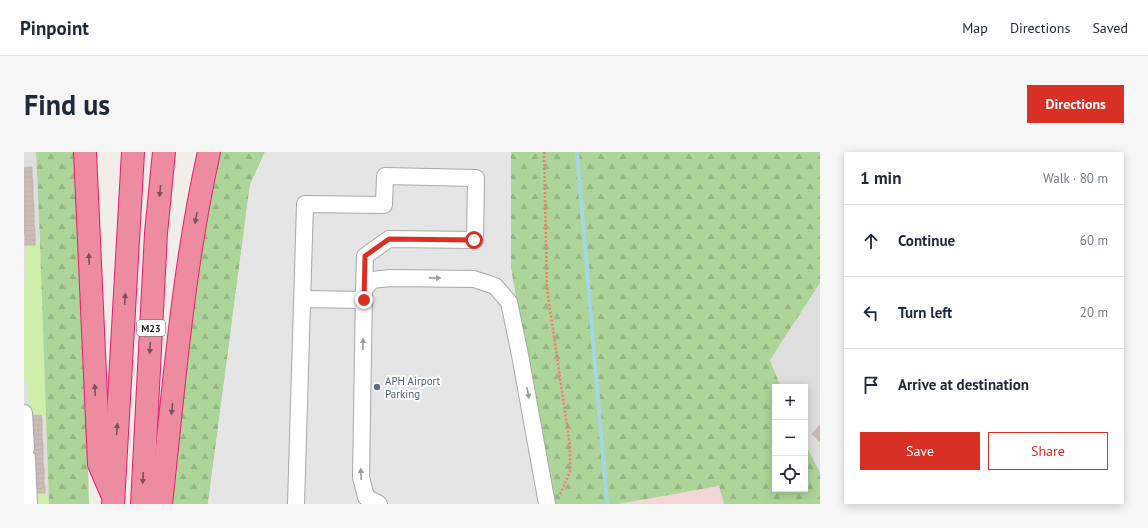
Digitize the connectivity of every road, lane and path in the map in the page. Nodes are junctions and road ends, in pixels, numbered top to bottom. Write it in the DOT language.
graph roads {
  1 [pos="85,152"];
  2 [pos="133,152"];
  3 [pos="164,152"];
  4 [pos="209,152"];
  5 [pos="544,152"];
  6 [pos="364,295"];
  7 [pos="303,299"];
  8 [pos="25,416"];
  9 [pos="113,500"];
  10 [pos="554,502"];
  11 [pos="29,504"];
  12 [pos="142,504"];
  13 [pos="161,504"];
  14 [pos="296,504"];
  15 [pos="379,504"];
  9 -- 1 [label="highway, M23, one-way"];
  9 -- 2 [label="highway, M23, one-way"];
  3 -- 12 [label="highway, M23, one-way"];
  4 -- 13 [label="highway, M23, one-way"];
  5 -- 10 [label="path"];
  6 -- 7 [label="lane"];
  6 -- 7 [label="lane"];
  6 -- 10 [label="lane, one-way"];
  15 -- 6 [label="lane, one-way"];
  7 -- 14 [label="lane"];
  8 -- 11 [label="lane"];
}
